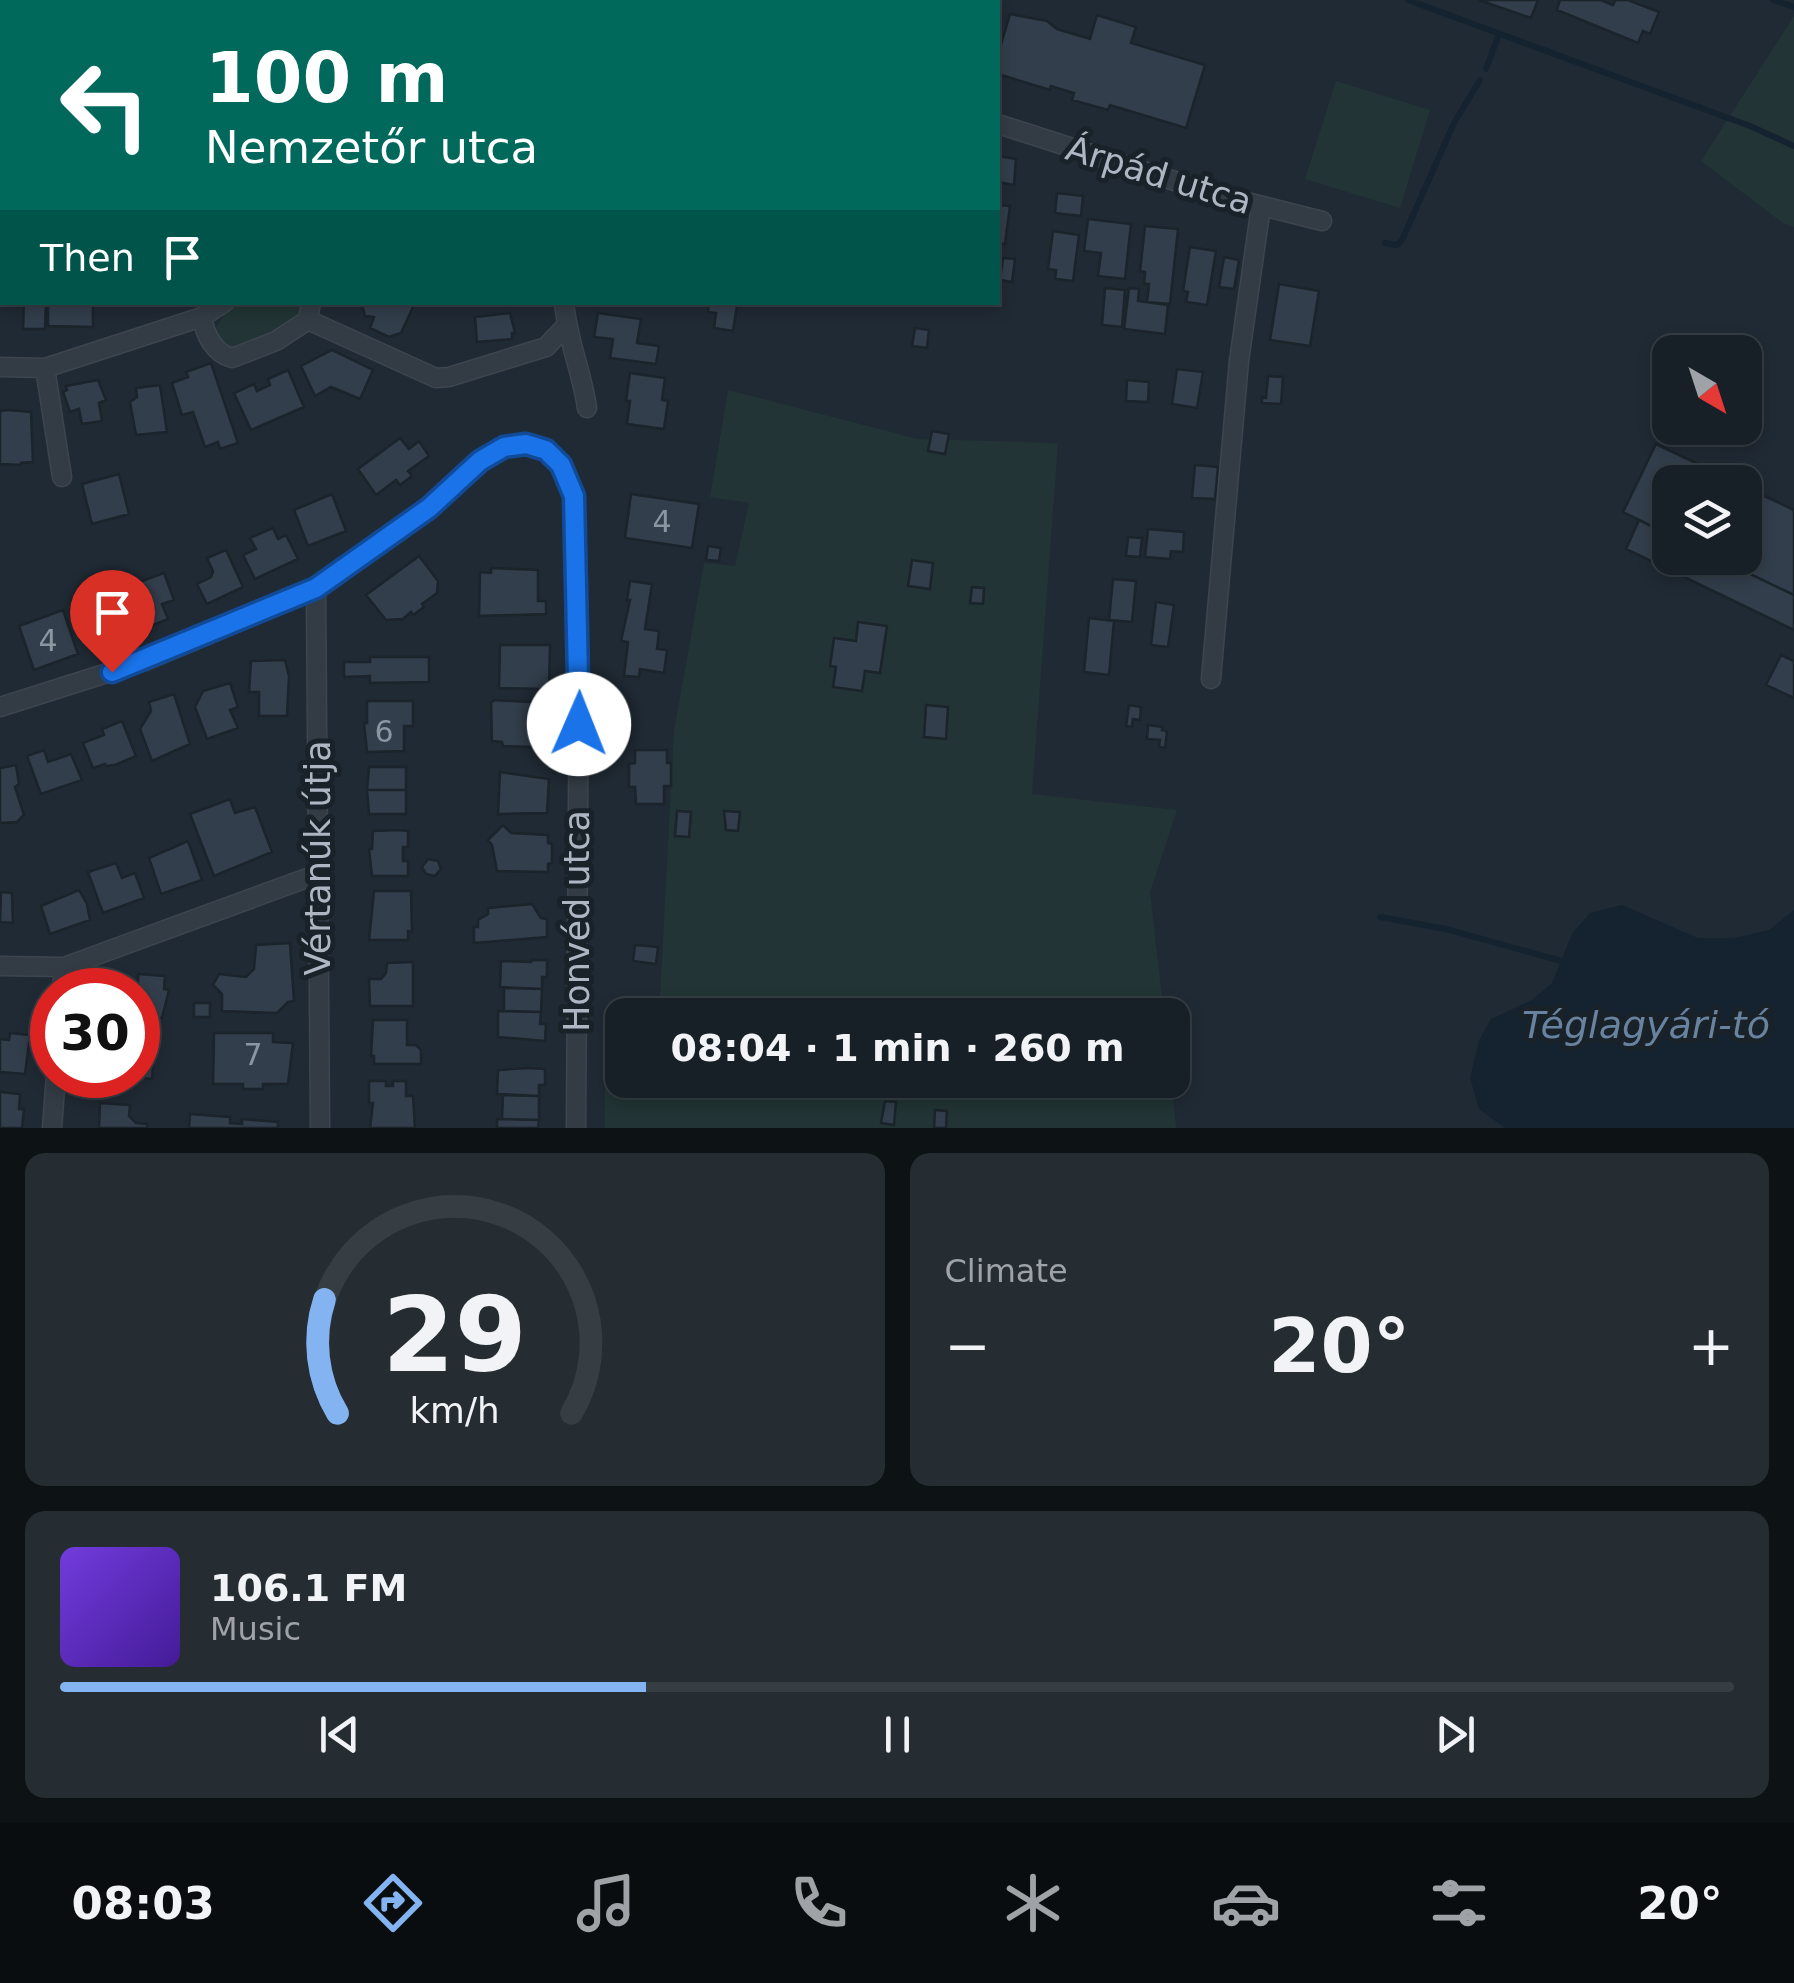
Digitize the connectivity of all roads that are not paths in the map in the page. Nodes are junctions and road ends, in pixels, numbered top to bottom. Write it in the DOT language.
graph roads {
  1 [pos="1000,125"];
  2 [pos="1261,206"];
  3 [pos="1322,221"];
  4 [pos="221,305"];
  5 [pos="564,305"];
  6 [pos="310,312"];
  7 [pos="202,317"];
  8 [pos="566,326"];
  9 [pos="0,367"];
  10 [pos="45,368"];
  11 [pos="587,408"];
  12 [pos="62,478"];
  13 [pos="316,588"];
  14 [pos="1211,679"];
  15 [pos="0,707"];
  16 [pos="318,874"];
  17 [pos="0,966"];
  18 [pos="64,966"];
  19 [pos="54,1098"];
  20 [pos="52,1128"];
  21 [pos="320,1128"];
  22 [pos="576,1128"];
  1 -- 2 [label="street, Árpád utca"];
  2 -- 3 [label="street, Árpád utca"];
  2 -- 14 [label="street"];
  4 -- 7 [label="street"];
  5 -- 8 [label="street"];
  6 -- 7 [label="street"];
  6 -- 8 [label="street"];
  7 -- 10 [label="street"];
  8 -- 11 [label="street"];
  9 -- 10 [label="street"];
  10 -- 12 [label="street"];
  13 -- 15 [label="street"];
  13 -- 16 [label="street, Vértanúk útja"];
  13 -- 22 [label="street, Honvéd utca"];
  16 -- 18 [label="street"];
  16 -- 21 [label="street, Vértanúk útja"];
  17 -- 18 [label="street"];
  19 -- 20 [label="street"];
}
